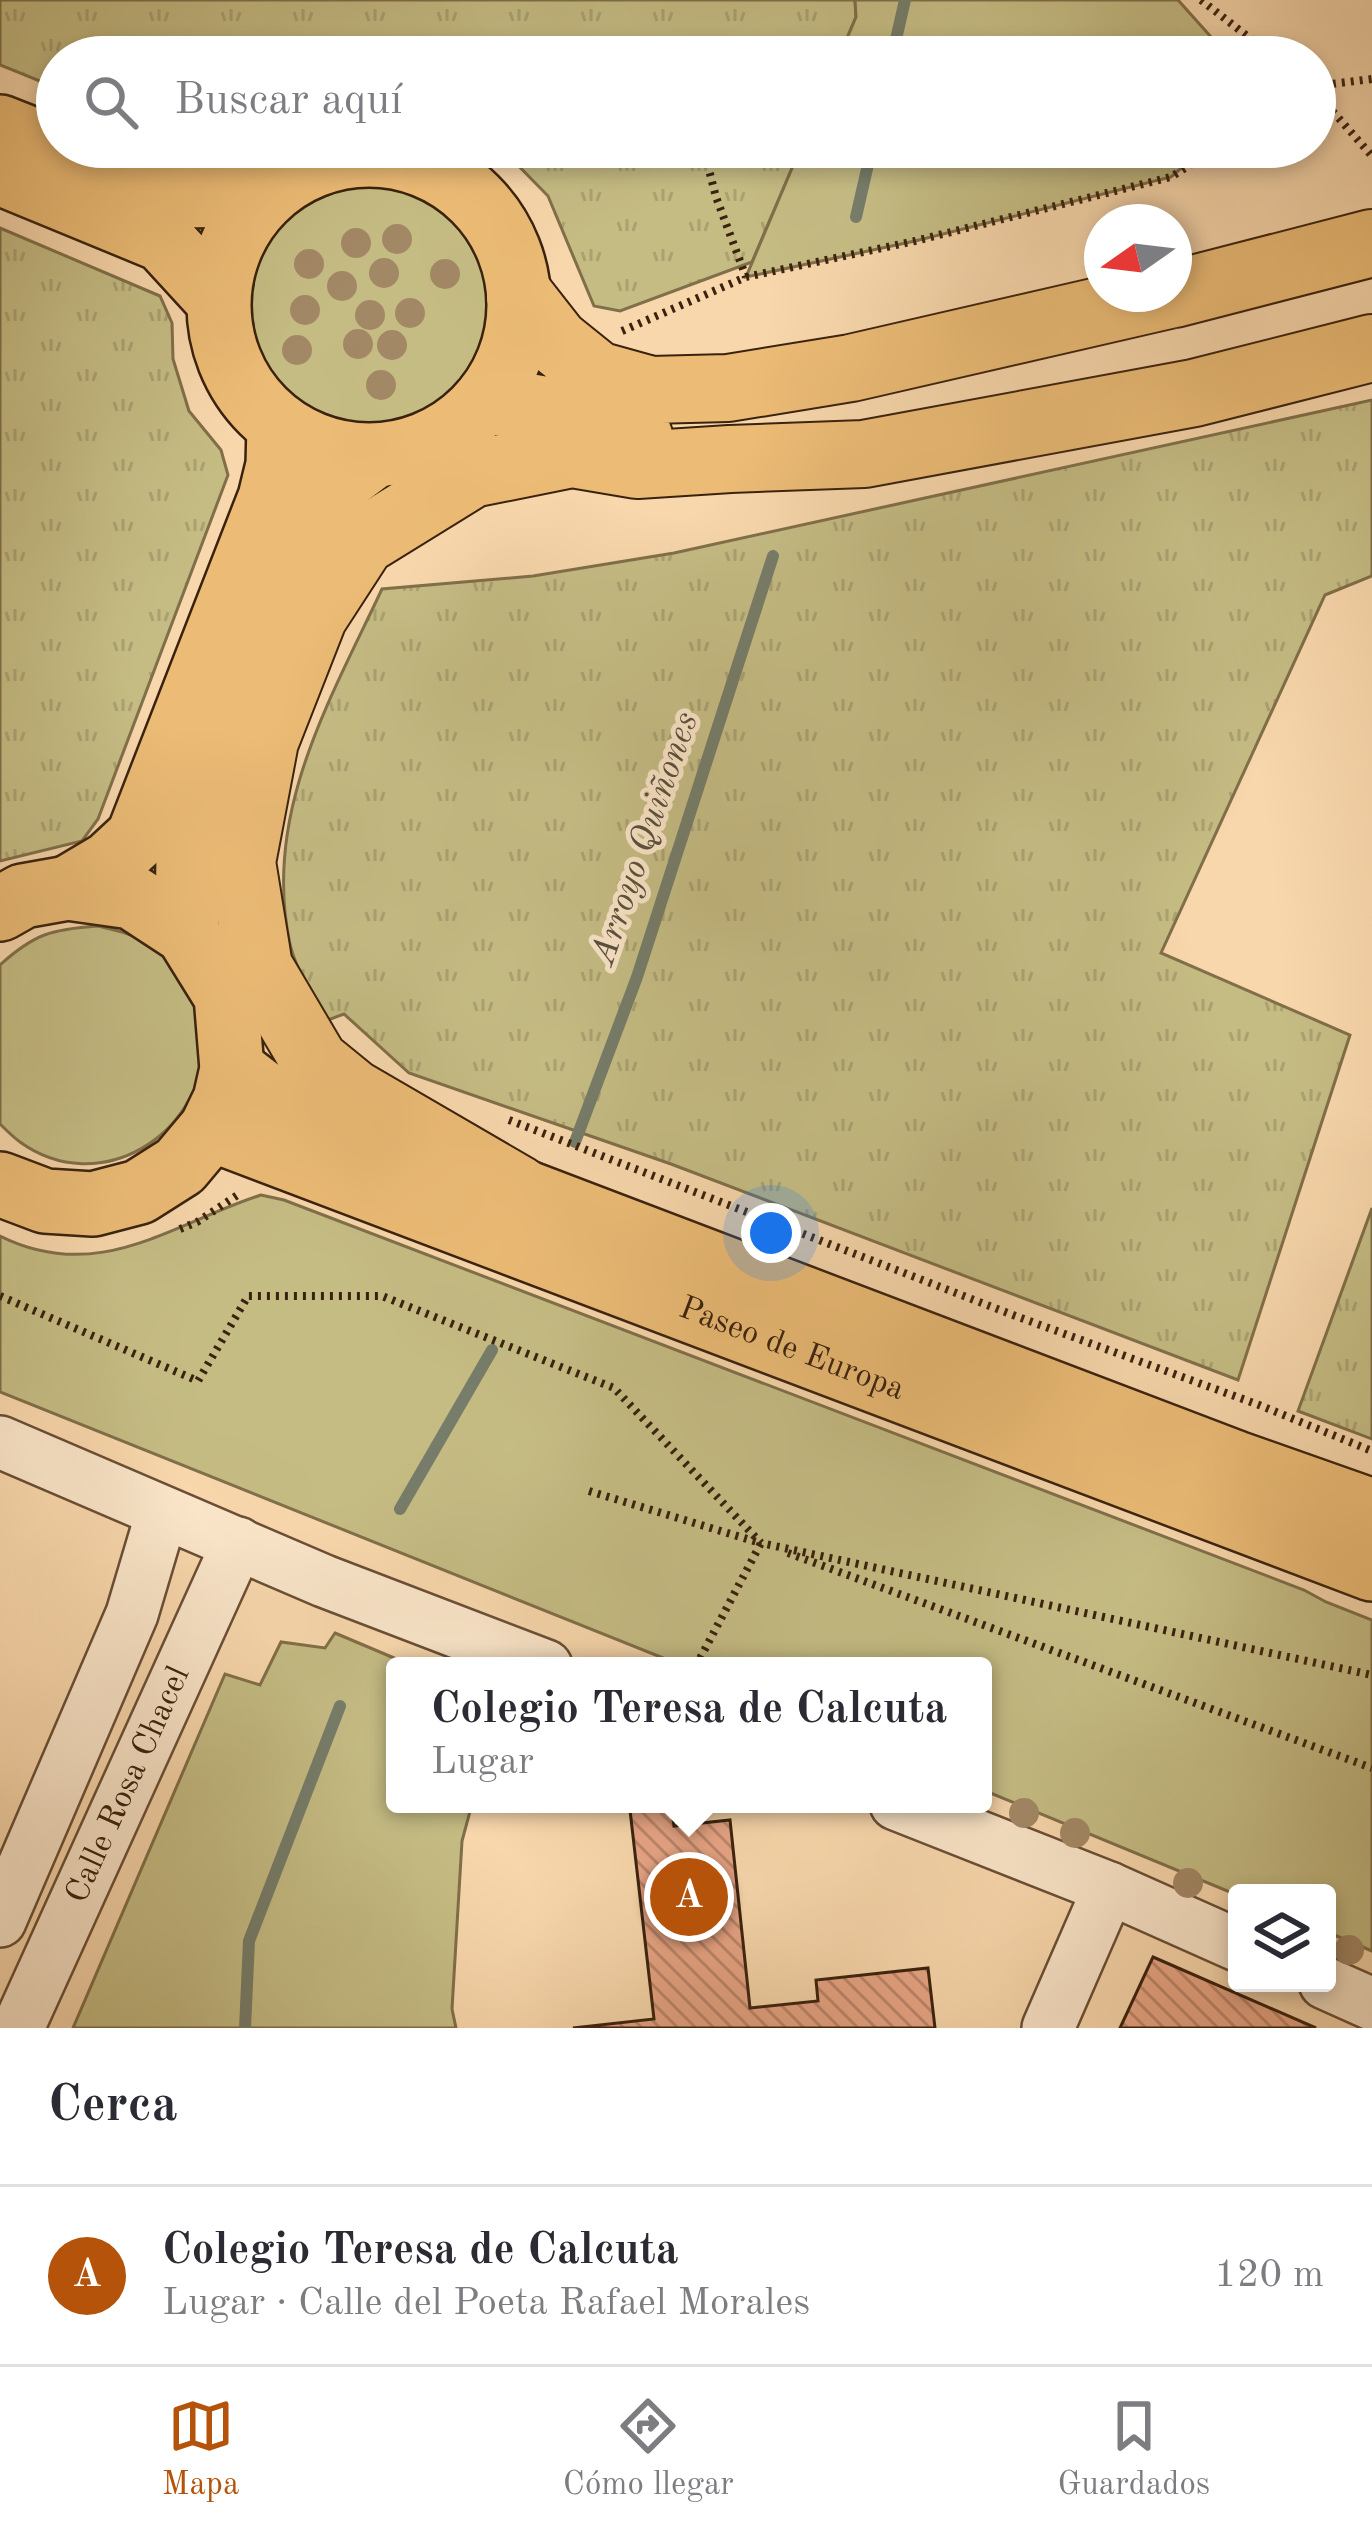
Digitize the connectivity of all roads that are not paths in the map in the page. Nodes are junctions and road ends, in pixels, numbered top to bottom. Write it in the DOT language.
graph roads {
  1 [pos="0,127"];
  2 [pos="36,141"];
  3 [pos="104,168"];
  4 [pos="303,168"];
  5 [pos="430,168"];
  6 [pos="0,173"];
  7 [pos="264,195"];
  8 [pos="1372,243"];
  9 [pos="1192,289"];
  10 [pos="520,296"];
  11 [pos="218,300"];
  12 [pos="1095,312"];
  13 [pos="1372,348"];
  14 [pos="487,400"];
  15 [pos="279,426"];
  16 [pos="374,456"];
  17 [pos="730,458"];
  18 [pos="68,888"];
  19 [pos="0,909"];
  20 [pos="187,933"];
  21 [pos="232,1069"];
  22 [pos="211,1130"];
  23 [pos="0,1184"];
  24 [pos="518,1190"];
  25 [pos="0,1442"];
  26 [pos="1372,1511"];
  27 [pos="162,1513"];
  28 [pos="238,1543"];
  29 [pos="1372,1569"];
  30 [pos="522,1657"];
  31 [pos="919,1813"];
  32 [pos="1108,1888"];
  33 [pos="0,1921"];
  34 [pos="1228,1941"];
  35 [pos="1336,1988"];
  36 [pos="1372,2003"];
  37 [pos="18,2028"];
  38 [pos="1048,2028"];
  1 -- 2 [label="main road"];
  3 -- 7 [label="main road"];
  4 -- 7 [label="main road"];
  5 -- 10 [label="main road"];
  6 -- 11 [label="main road"];
  7 -- 11 [label="main road"];
  8 -- 9 [label="highway"];
  10 -- 12 [label="highway"];
  10 -- 14 [label="main road"];
  11 -- 15 [label="main road"];
  13 -- 17 [label="highway"];
  14 -- 16 [label="main road"];
  14 -- 17 [label="highway"];
  15 -- 16 [label="main road"];
  15 -- 18 [label="main road"];
  16 -- 20 [label="main road"];
  17 -- 24 [label="highway"];
  18 -- 19 [label="main road"];
  18 -- 20 [label="main road"];
  20 -- 21 [label="main road"];
  21 -- 22 [label="main road"];
  21 -- 24 [label="main road, Paseo de Europa"];
  22 -- 23 [label="main road"];
  22 -- 29 [label="main road, Paseo de Europa"];
  24 -- 26 [label="main road, Paseo de Europa"];
  25 -- 27 [label="street"];
  27 -- 28 [label="street"];
  27 -- 33 [label="street, Calle Rosa Chacel"];
  28 -- 30 [label="street"];
  28 -- 37 [label="street, Calle Rosa Chacel"];
  31 -- 32 [label="street"];
  32 -- 34 [label="street"];
  32 -- 38 [label="street"];
  35 -- 36 [label="street"];
}
